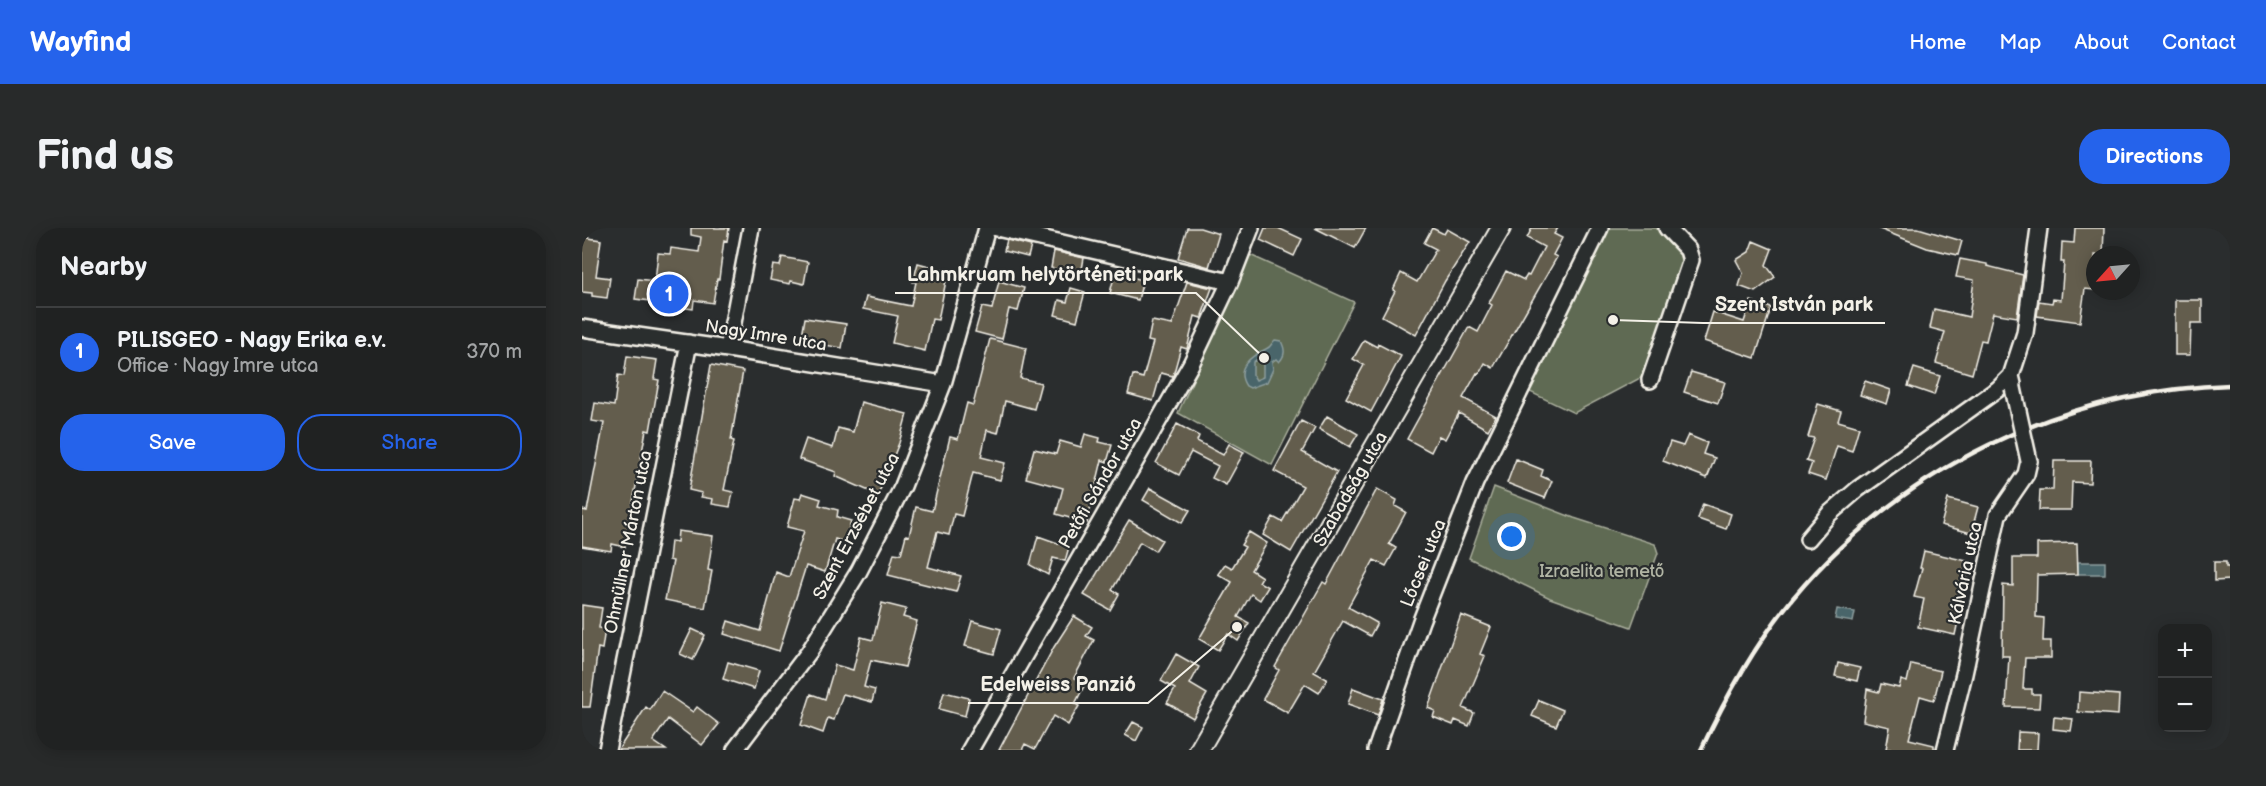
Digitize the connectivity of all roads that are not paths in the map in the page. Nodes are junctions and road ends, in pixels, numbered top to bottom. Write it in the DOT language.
graph roads {
  1 [pos="751,228"];
  2 [pos="987,228"];
  3 [pos="997,228"];
  4 [pos="1251,228"];
  5 [pos="1501,228"];
  6 [pos="1600,228"];
  7 [pos="1667,228"];
  8 [pos="2039,228"];
  9 [pos="1230,282"];
  10 [pos="582,328"];
  11 [pos="689,343"];
  12 [pos="728,349"];
  13 [pos="1650,380"];
  14 [pos="2012,382"];
  15 [pos="943,384"];
  16 [pos="1808,539"];
  17 [pos="607,750"];
  18 [pos="735,750"];
  19 [pos="970,750"];
  20 [pos="1199,750"];
  21 [pos="1376,750"];
  22 [pos="1945,750"];
  1 -- 12 [label="street"];
  2 -- 15 [label="street, Szent Erzsébet utca"];
  3 -- 9 [label="street"];
  4 -- 9 [label="street, Petőfi Sándor utca"];
  5 -- 20 [label="street, Szabadság utca"];
  6 -- 21 [label="street, Lőcsei utca"];
  7 -- 13 [label="street"];
  8 -- 14 [label="street"];
  9 -- 19 [label="street, Petőfi Sándor utca"];
  10 -- 11 [label="street, Nagy Imre utca"];
  11 -- 12 [label="street, Nagy Imre utca"];
  11 -- 17 [label="street, Ohmüllner Márton utca"];
  12 -- 15 [label="street, Nagy Imre utca"];
  14 -- 16 [label="street"];
  14 -- 22 [label="street, Kálvária utca, bridge"];
  15 -- 18 [label="street, Szent Erzsébet utca"];
}
